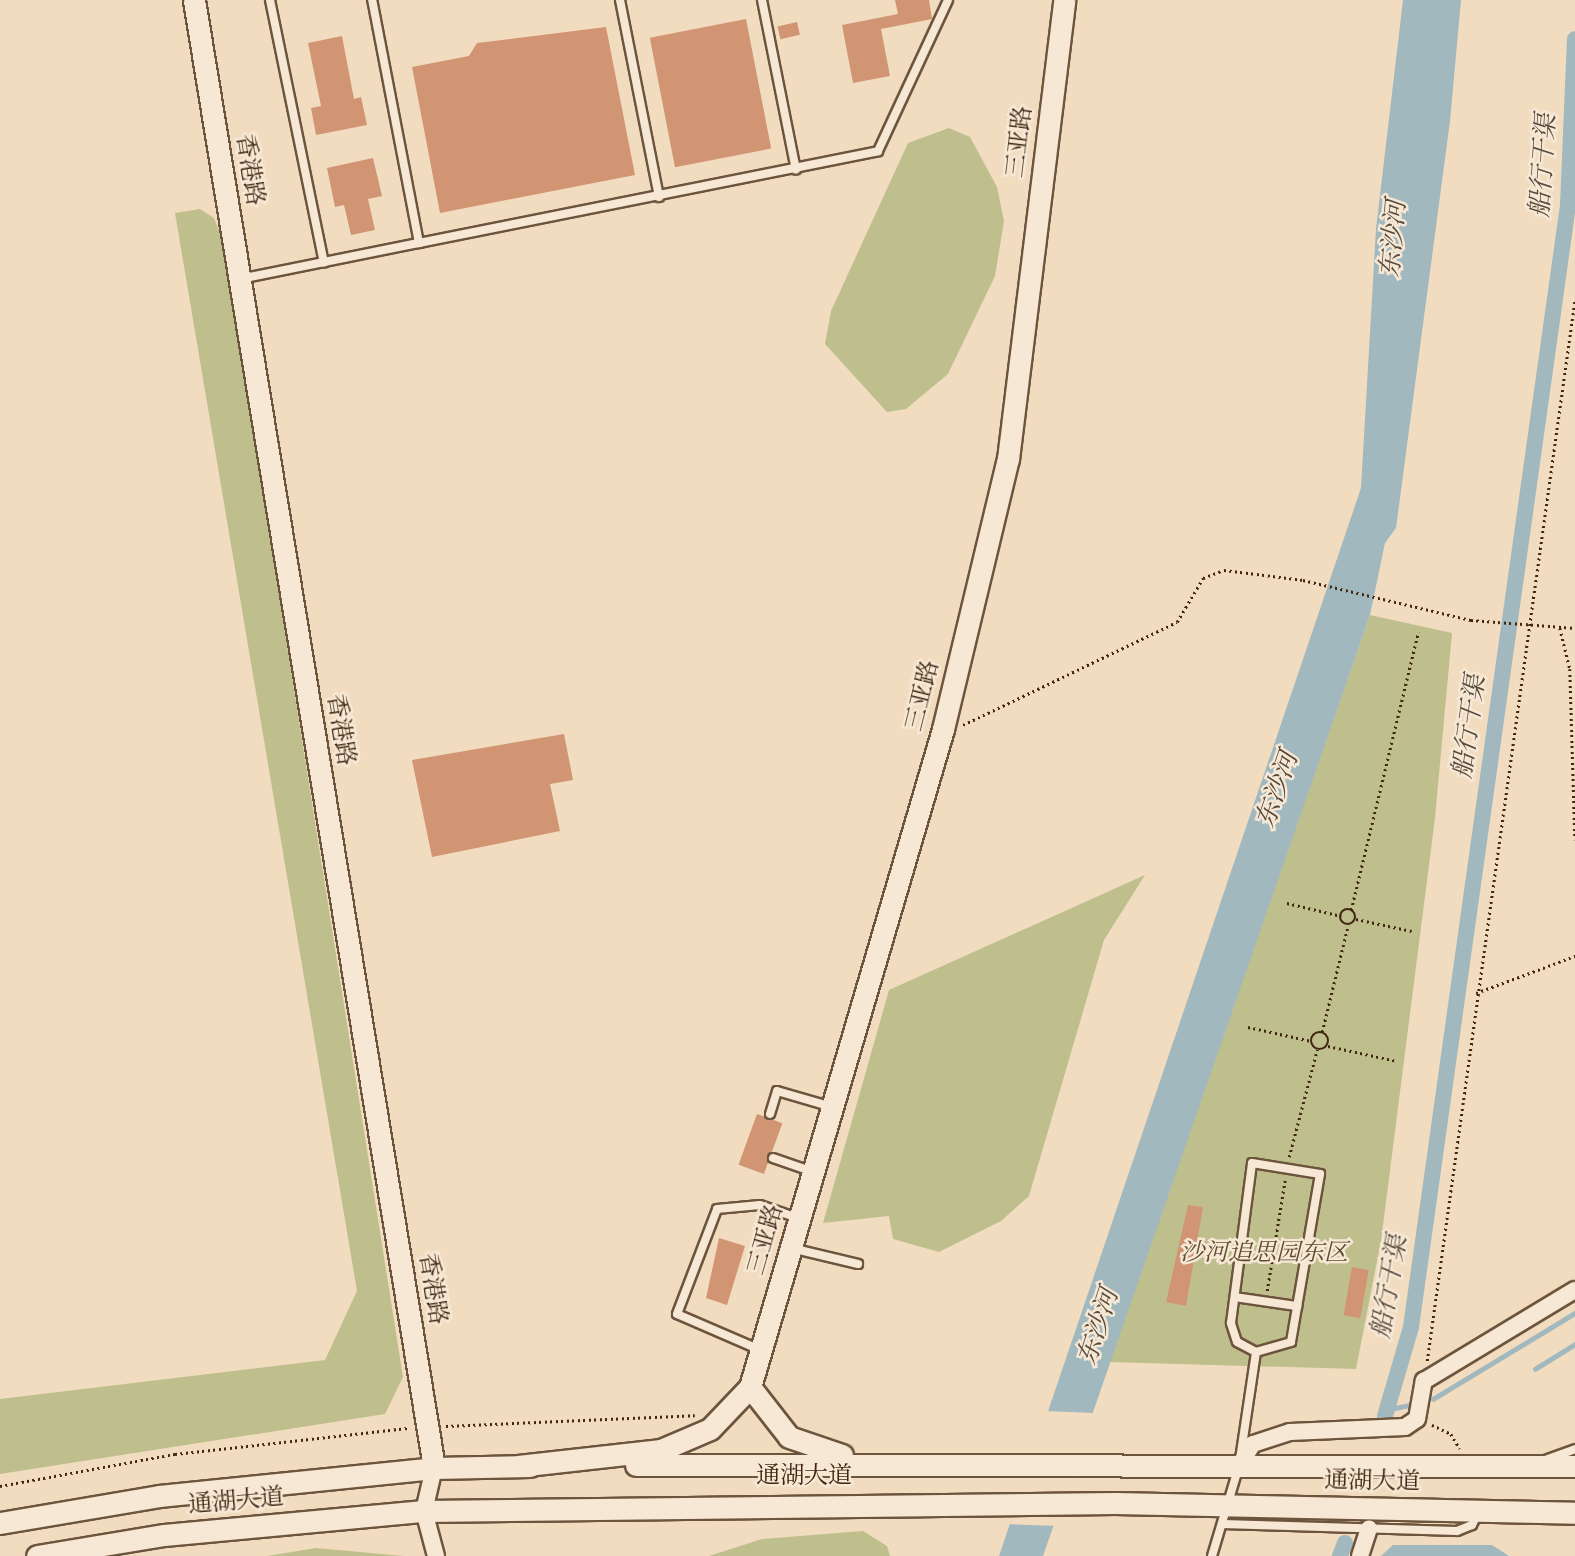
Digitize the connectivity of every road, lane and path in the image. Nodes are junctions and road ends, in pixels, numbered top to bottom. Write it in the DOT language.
graph roads {
  1 [pos="194,0"];
  2 [pos="270,0"];
  3 [pos="372,0"];
  4 [pos="620,0"];
  5 [pos="762,0"];
  6 [pos="948,0"];
  7 [pos="1064,0"];
  8 [pos="796,170"];
  9 [pos="659,197"];
  10 [pos="419,243"];
  11 [pos="324,262"];
  12 [pos="240,279"];
  13 [pos="1575,299"];
  14 [pos="1526,626"];
  15 [pos="1559,628"];
  16 [pos="1575,628"];
  17 [pos="1418,632"];
  18 [pos="943,729"];
  19 [pos="1575,840"];
  20 [pos="1287,903"];
  21 [pos="1351,910"];
  22 [pos="1341,916"];
  23 [pos="1356,919"];
  24 [pos="1348,925"];
  25 [pos="1412,931"];
  26 [pos="1575,956"];
  27 [pos="1476,993"];
  28 [pos="1248,1027"];
  29 [pos="1322,1032"];
  30 [pos="1311,1041"];
  31 [pos="1328,1046"];
  32 [pos="1397,1061"];
  33 [pos="832,1107"];
  34 [pos="770,1114"];
  35 [pos="773,1158"];
  36 [pos="813,1172"];
  37 [pos="799,1219"];
  38 [pos="791,1248"];
  39 [pos="858,1264"];
  40 [pos="1575,1290"];
  41 [pos="1235,1297"];
  42 [pos="1297,1306"];
  43 [pos="761,1351"];
  44 [pos="1256,1352"];
  45 [pos="1424,1381"];
  46 [pos="750,1387"];
  47 [pos="730,1414"];
  48 [pos="1417,1419"];
  49 [pos="428,1426"];
  50 [pos="1575,1449"];
  51 [pos="901,1464"];
  52 [pos="1468,1465"];
  53 [pos="1532,1465"];
  54 [pos="518,1466"];
  55 [pos="1239,1466"];
  56 [pos="1575,1466"];
  57 [pos="434,1468"];
  58 [pos="0,1486"];
  59 [pos="424,1511"];
  60 [pos="1575,1513"];
  61 [pos="1225,1515"];
  62 [pos="1360,1515"];
  63 [pos="0,1523"];
  64 [pos="50,1555"];
  65 [pos="436,1556"];
  66 [pos="1212,1556"];
  67 [pos="1360,1556"];
  1 -- 12 [label="street, 香港路"];
  2 -- 11 [label="lane"];
  3 -- 10 [label="lane"];
  4 -- 9 [label="lane"];
  5 -- 8 [label="lane"];
  6 -- 8 [label="lane"];
  7 -- 18 [label="street, 三亚路"];
  8 -- 9 [label="lane"];
  9 -- 10 [label="lane"];
  10 -- 11 [label="lane"];
  11 -- 12 [label="lane"];
  12 -- 49 [label="street, 香港路"];
  13 -- 14 [label="path"];
  14 -- 15 [label="path"];
  14 -- 18 [label="path"];
  14 -- 27 [label="path"];
  15 -- 16 [label="path"];
  15 -- 19 [label="path"];
  17 -- 21 [label="path"];
  18 -- 33 [label="street, 三亚路"];
  20 -- 22 [label="path"];
  21 -- 22 [label="path"];
  21 -- 23 [label="path"];
  22 -- 24 [label="path"];
  23 -- 24 [label="path"];
  23 -- 25 [label="path"];
  24 -- 29 [label="path"];
  26 -- 27 [label="path"];
  27 -- 45 [label="path"];
  28 -- 30 [label="path"];
  29 -- 30 [label="path"];
  29 -- 31 [label="path"];
  30 -- 31 [label="path"];
  31 -- 32 [label="path"];
  33 -- 34 [label="lane"];
  33 -- 36 [label="street, 三亚路"];
  35 -- 36 [label="lane"];
  36 -- 37 [label="street, 三亚路"];
  37 -- 38 [label="street, 三亚路"];
  37 -- 43 [label="lane"];
  38 -- 39 [label="lane"];
  38 -- 43 [label="street, 三亚路"];
  40 -- 45 [label="street"];
  41 -- 42 [label="lane"];
  41 -- 42 [label="lane"];
  41 -- 44 [label="lane"];
  42 -- 44 [label="lane"];
  43 -- 46 [label="street, 三亚路"];
  44 -- 55 [label="lane"];
  45 -- 48 [label="street"];
  46 -- 47 [label="street, 三亚路"];
  46 -- 51 [label="street"];
  47 -- 49 [label="path"];
  47 -- 54 [label="street"];
  48 -- 52 [label="path"];
  48 -- 55 [label="street"];
  49 -- 57 [label="street, 香港路"];
  49 -- 58 [label="path"];
  50 -- 53 [label="lane"];
  51 -- 54 [label="street, 通湖大道"];
  51 -- 55 [label="street, 通湖大道"];
  52 -- 53 [label="street, 通湖大道"];
  52 -- 55 [label="street, 通湖大道"];
  53 -- 56 [label="street, 通湖大道"];
  54 -- 57 [label="street, 通湖大道"];
  55 -- 61 [label="lane"];
  57 -- 59 [label="street"];
  57 -- 63 [label="street, 通湖大道"];
  59 -- 61 [label="street, 通湖大道"];
  59 -- 64 [label="street, 通湖大道"];
  59 -- 65 [label="street"];
  60 -- 62 [label="street, 通湖大道"];
  61 -- 62 [label="street, 通湖大道"];
  61 -- 66 [label="lane"];
  62 -- 67 [label="street"];
}
